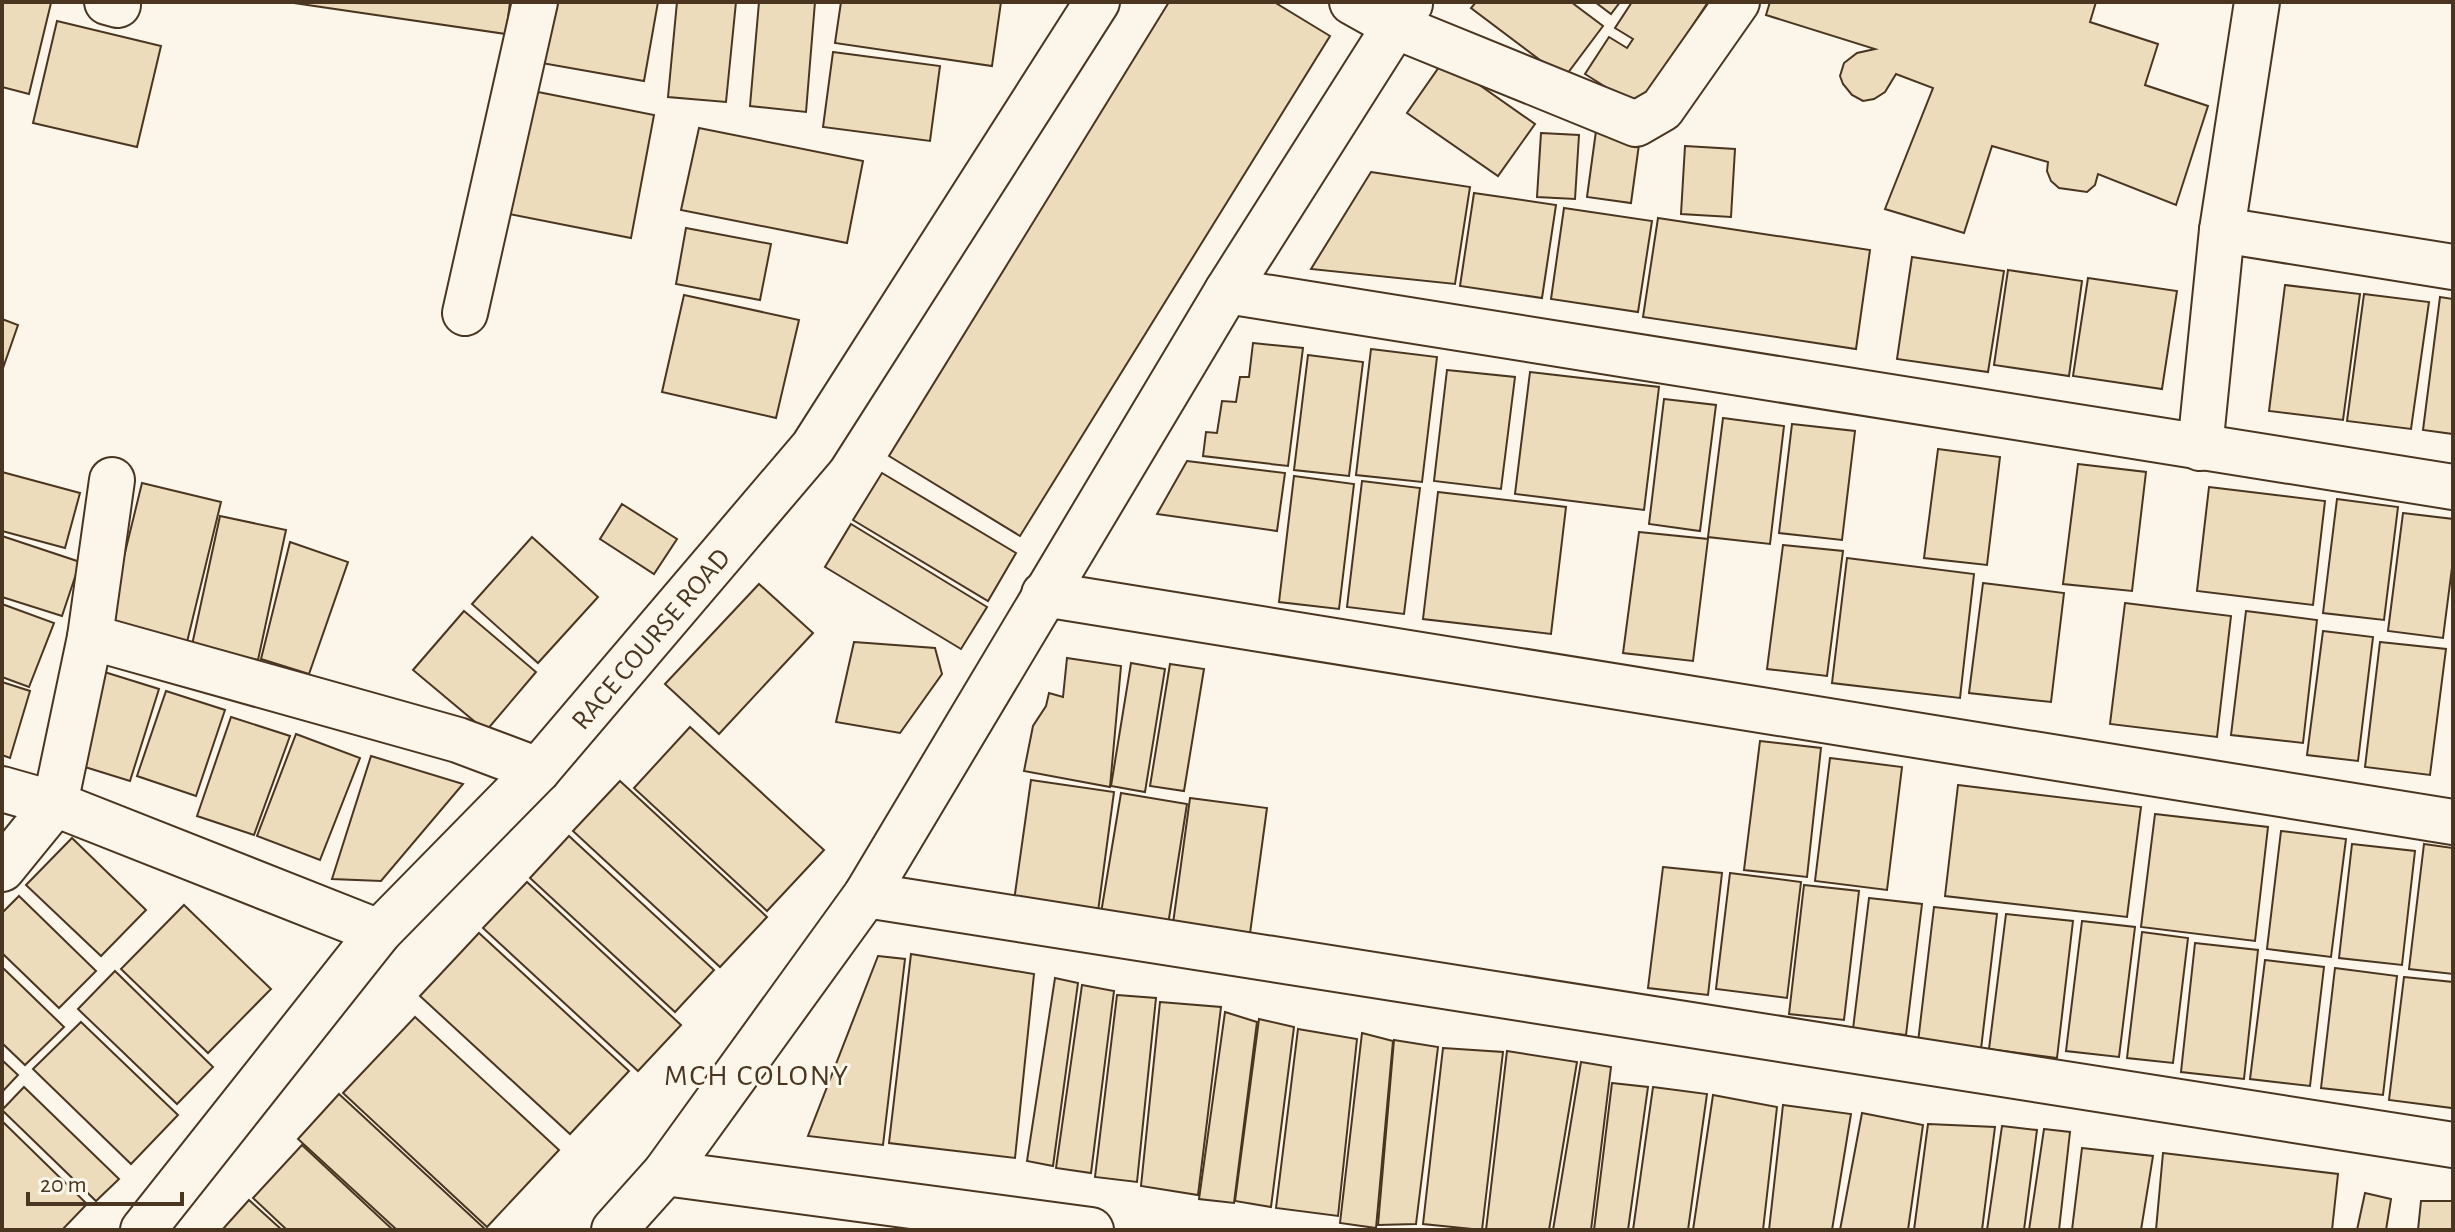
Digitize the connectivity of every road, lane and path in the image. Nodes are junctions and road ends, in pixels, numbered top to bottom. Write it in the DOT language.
graph roads {
  1 [pos="107,2"];
  2 [pos="118,2"];
  3 [pos="535,2"];
  4 [pos="1097,2"];
  5 [pos="1352,2"];
  6 [pos="1737,2"];
  7 [pos="2257,2"];
  8 [pos="1403,14"];
  9 [pos="2222,230"];
  10 [pos="2453,267"];
  11 [pos="1227,291"];
  12 [pos="465,313"];
  13 [pos="2200,448"];
  14 [pos="112,480"];
  15 [pos="2453,487"];
  16 [pos="1044,594"];
  17 [pos="90,637"];
  18 [pos="538,770"];
  19 [pos="2,789"];
  20 [pos="55,804"];
  21 [pos="2453,822"];
  22 [pos="2,869"];
  23 [pos="866,895"];
  24 [pos="379,932"];
  25 [pos="2453,1145"];
  26 [pos="665,1173"];
  27 [pos="143,1230"];
  28 [pos="614,1230"];
  29 [pos="1091,1230"];
  1 -- 2 [label="street"];
  3 -- 12 [label="street"];
  4 -- 18 [label="street, RACE COURSE ROAD"];
  5 -- 8 [label="street"];
  6 -- 8 [label="street"];
  7 -- 9 [label="street"];
  8 -- 11 [label="street"];
  9 -- 10 [label="street"];
  9 -- 13 [label="street"];
  11 -- 13 [label="street"];
  11 -- 16 [label="street"];
  13 -- 15 [label="street"];
  14 -- 17 [label="street"];
  16 -- 21 [label="street"];
  16 -- 23 [label="street"];
  17 -- 18 [label="street"];
  17 -- 20 [label="street"];
  18 -- 24 [label="street, RACE COURSE ROAD"];
  19 -- 20 [label="street"];
  20 -- 22 [label="street"];
  20 -- 24 [label="street"];
  23 -- 25 [label="street"];
  23 -- 26 [label="street"];
  24 -- 27 [label="street, RACE COURSE ROAD"];
  26 -- 28 [label="street"];
  26 -- 29 [label="street"];
}
